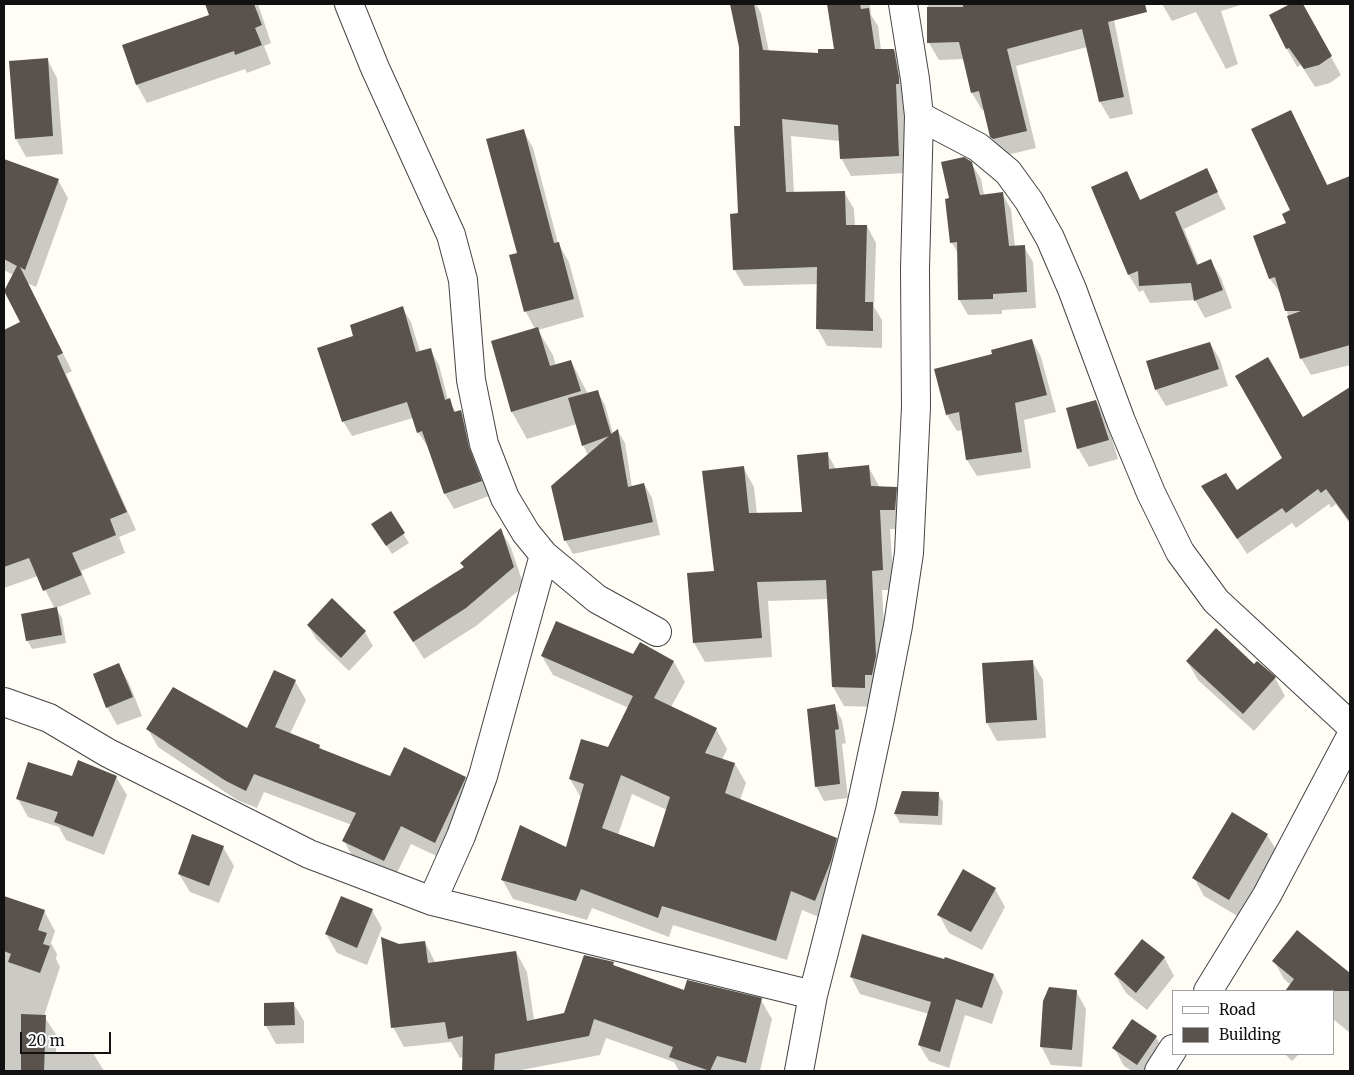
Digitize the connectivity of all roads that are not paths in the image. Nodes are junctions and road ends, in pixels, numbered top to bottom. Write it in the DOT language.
graph roads {
  1 [pos="349,4"];
  2 [pos="903,4"];
  3 [pos="918,116"];
  4 [pos="544,555"];
  5 [pos="657,632"];
  6 [pos="4,702"];
  7 [pos="1350,725"];
  8 [pos="1350,738"];
  9 [pos="432,901"];
  10 [pos="1209,990"];
  11 [pos="813,995"];
  12 [pos="1172,1051"];
  13 [pos="799,1071"];
  14 [pos="1159,1071"];
  1 -- 4 [label="street"];
  2 -- 3 [label="street"];
  3 -- 7 [label="street"];
  3 -- 11 [label="street"];
  4 -- 5 [label="street"];
  4 -- 9 [label="street"];
  6 -- 9 [label="street"];
  8 -- 10 [label="street"];
  9 -- 11 [label="street"];
  11 -- 13 [label="street"];
  12 -- 14 [label="street"];
}
